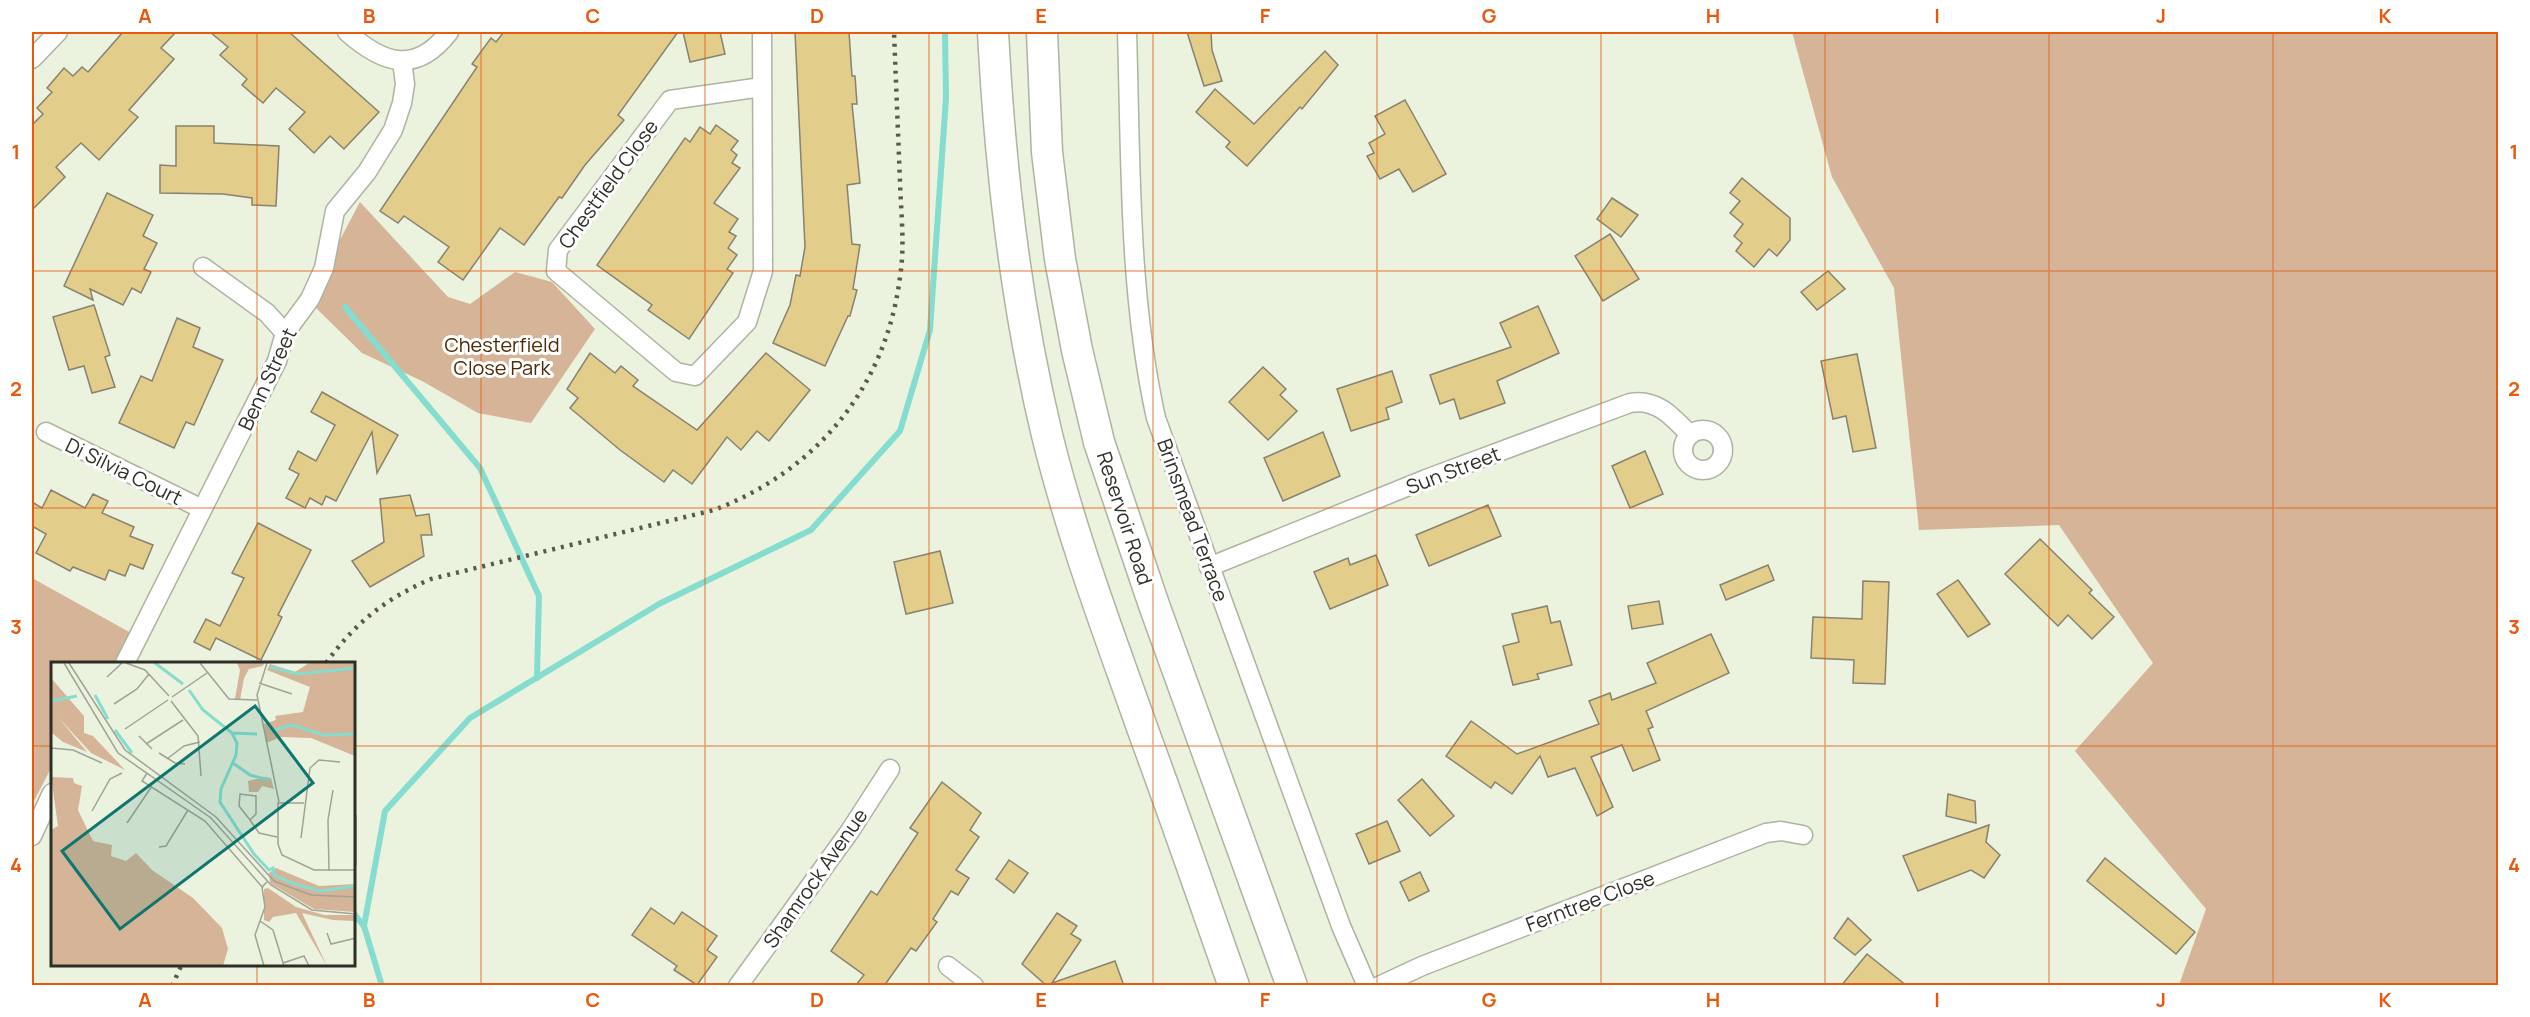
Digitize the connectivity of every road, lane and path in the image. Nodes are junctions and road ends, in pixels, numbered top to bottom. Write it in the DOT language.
graph roads {
  1 [pos="58,32"];
  2 [pos="347,32"];
  3 [pos="449,32"];
  4 [pos="762,32"];
  5 [pos="993,32"];
  6 [pos="1041,32"];
  7 [pos="1127,32"];
  8 [pos="32,59"];
  9 [pos="402,61"];
  10 [pos="762,87"];
  11 [pos="203,267"];
  12 [pos="285,333"];
  13 [pos="46,432"];
  14 [pos="1690,435"];
  15 [pos="202,509"];
  16 [pos="1209,567"];
  17 [pos="126,662"];
  18 [pos="890,769"];
  19 [pos="51,795"];
  20 [pos="32,836"];
  21 [pos="1803,836"];
  22 [pos="948,966"];
  23 [pos="738,986"];
  24 [pos="974,986"];
  25 [pos="1234,986"];
  26 [pos="1292,986"];
  27 [pos="1367,986"];
  28 [pos="1379,986"];
  1 -- 8 [label="street"];
  2 -- 9 [label="street"];
  3 -- 9 [label="street"];
  4 -- 10 [label="street, Chestfield Close"];
  5 -- 25 [label="main road"];
  6 -- 26 [label="main road, Reservoir Road"];
  7 -- 16 [label="street, Brinsmead Terrace"];
  9 -- 12 [label="street, Benn Street"];
  10 -- 10 [label="street, Chestfield Close"];
  11 -- 12 [label="street"];
  12 -- 15 [label="street, Benn Street"];
  13 -- 15 [label="street, Di Silvia Court"];
  14 -- 16 [label="street, Sun Street"];
  15 -- 17 [label="street, Benn Street"];
  16 -- 27 [label="street, Brinsmead Terrace"];
  18 -- 23 [label="street, Shamrock Avenue"];
  19 -- 20 [label="street"];
  21 -- 28 [label="street, Ferntree Close"];
  22 -- 24 [label="street"];
}
